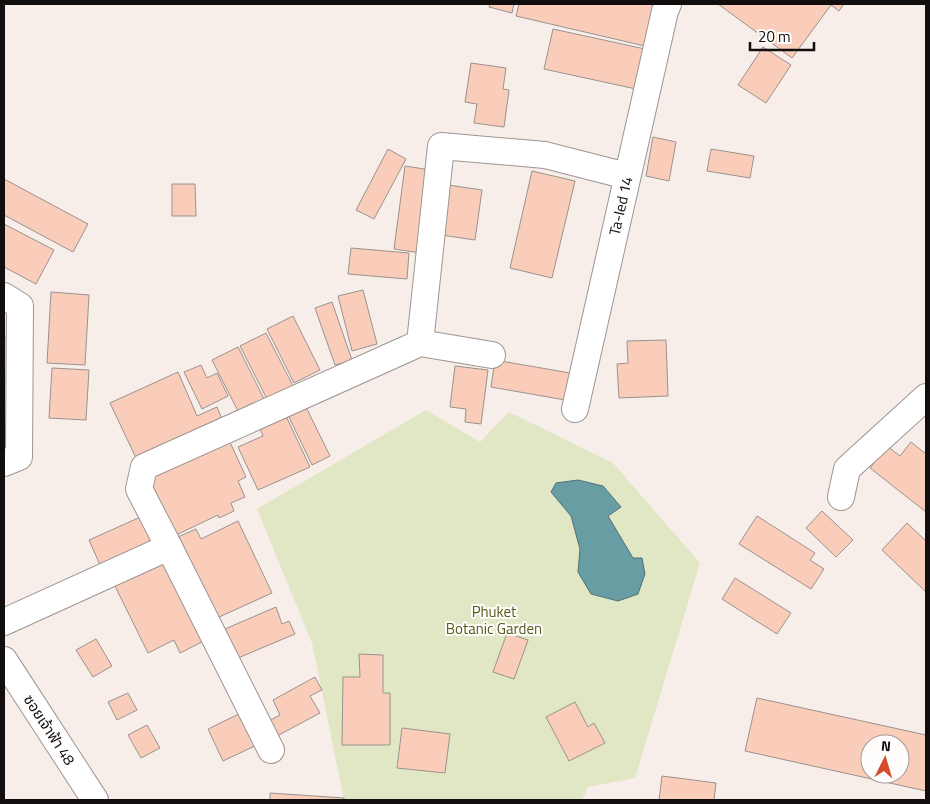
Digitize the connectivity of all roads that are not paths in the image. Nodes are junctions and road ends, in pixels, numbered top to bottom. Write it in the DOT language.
graph roads {
  1 [pos="668,4"];
  2 [pos="627,176"];
  3 [pos="4,296"];
  4 [pos="420,343"];
  5 [pos="492,354"];
  6 [pos="926,397"];
  7 [pos="575,409"];
  8 [pos="4,463"];
  9 [pos="841,497"];
  10 [pos="170,547"];
  11 [pos="4,622"];
  12 [pos="4,660"];
  13 [pos="271,750"];
  14 [pos="95,800"];
  1 -- 2 [label="street, Ta-Ied 14"];
  2 -- 4 [label="street"];
  2 -- 7 [label="street, Ta-Ied 14"];
  3 -- 8 [label="street"];
  4 -- 5 [label="street"];
  4 -- 10 [label="street"];
  6 -- 9 [label="street"];
  10 -- 11 [label="street"];
  10 -- 13 [label="street"];
  12 -- 14 [label="street, ซอยเจ้าฟ้า 48"];
}
